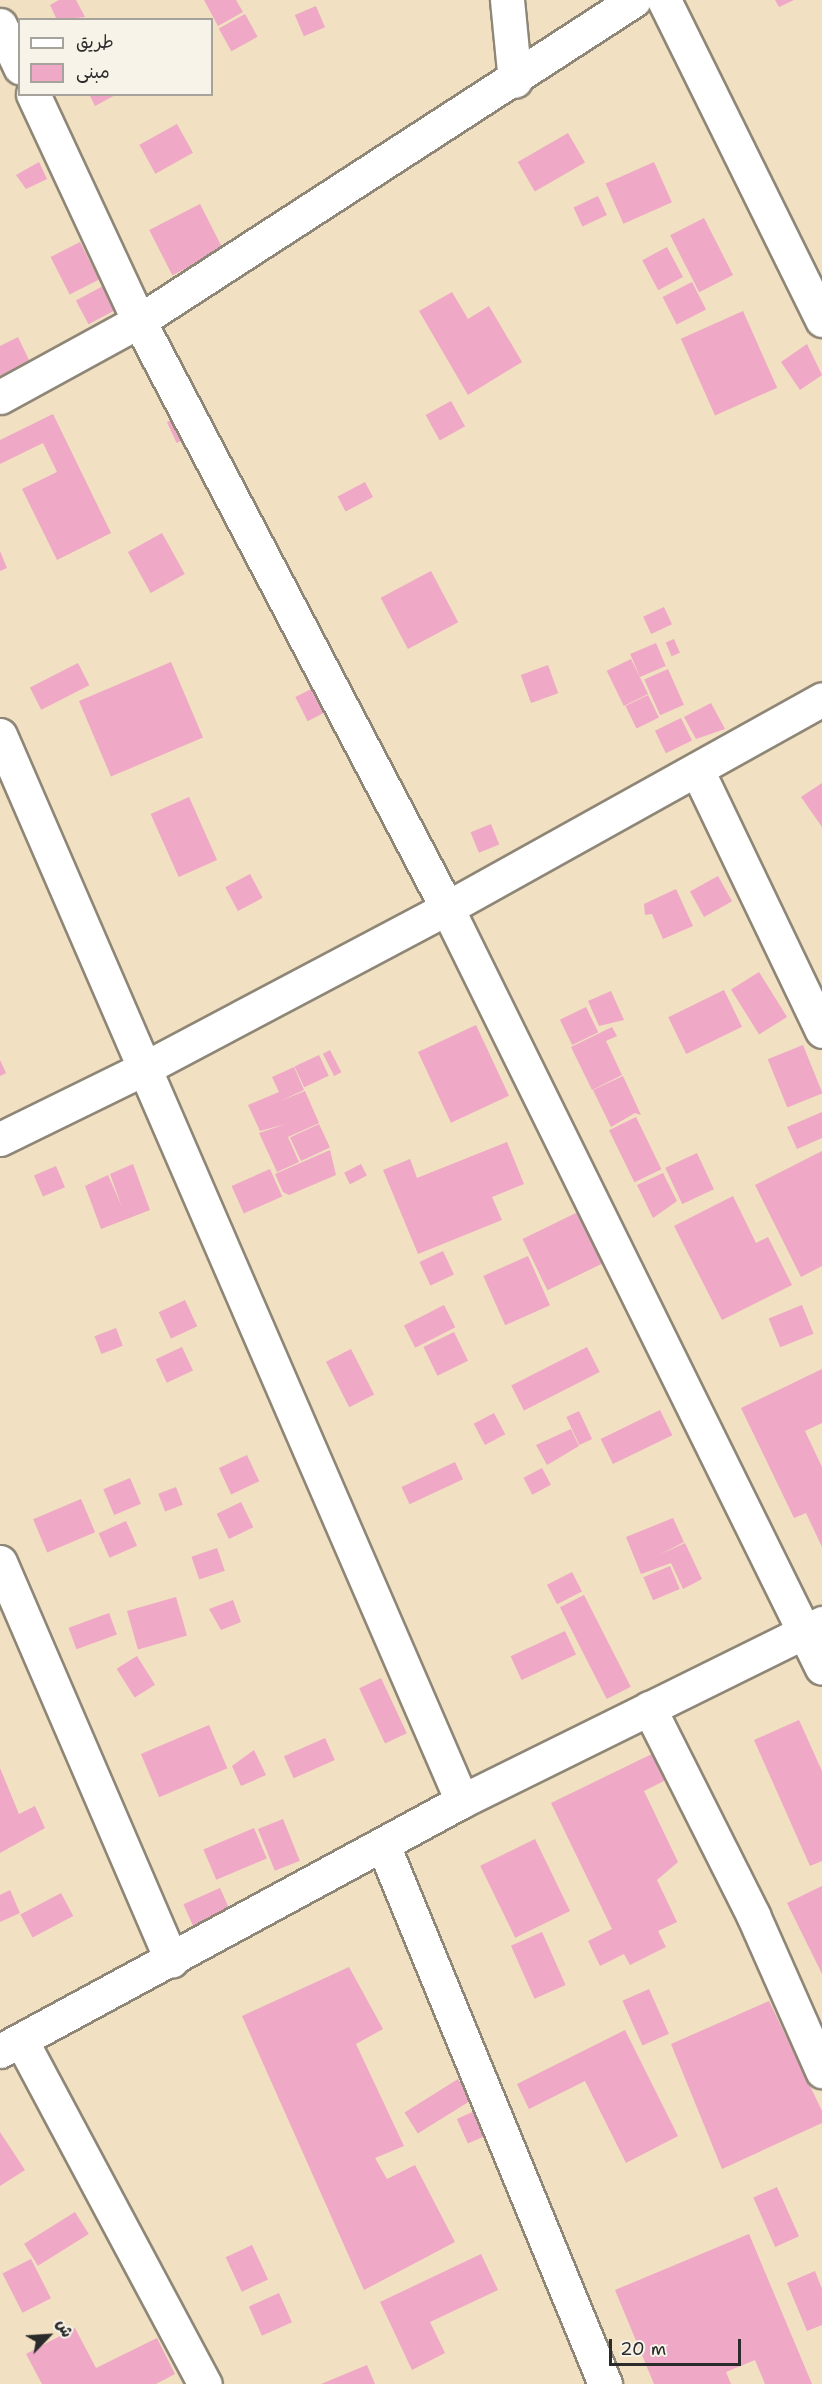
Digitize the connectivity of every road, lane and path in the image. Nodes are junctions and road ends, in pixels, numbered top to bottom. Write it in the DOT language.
graph roads {
  1 [pos="507,0"];
  2 [pos="634,0"];
  3 [pos="663,0"];
  4 [pos="0,25"];
  5 [pos="18,63"];
  6 [pos="515,81"];
  7 [pos="34,96"];
  8 [pos="822,320"];
  9 [pos="139,321"];
  10 [pos="0,397"];
  11 [pos="822,699"];
  12 [pos="0,735"];
  13 [pos="698,772"];
  14 [pos="447,908"];
  15 [pos="822,1031"];
  16 [pos="146,1068"];
  17 [pos="0,1139"];
  18 [pos="0,1562"];
  19 [pos="813,1628"];
  20 [pos="822,1668"];
  21 [pos="649,1708"];
  22 [pos="462,1800"];
  23 [pos="383,1845"];
  24 [pos="172,1961"];
  25 [pos="10,2046"];
  26 [pos="822,2071"];
  27 [pos="205,2384"];
  28 [pos="605,2384"];
  1 -- 6 [label="street"];
  2 -- 6 [label="street"];
  3 -- 8 [label="street"];
  4 -- 5 [label="street"];
  6 -- 9 [label="street"];
  7 -- 9 [label="street"];
  9 -- 10 [label="street"];
  9 -- 14 [label="street"];
  11 -- 13 [label="street"];
  12 -- 16 [label="street"];
  13 -- 14 [label="street"];
  13 -- 15 [label="street"];
  14 -- 16 [label="street"];
  14 -- 19 [label="street"];
  16 -- 17 [label="street"];
  16 -- 22 [label="street"];
  18 -- 24 [label="street"];
  19 -- 20 [label="street"];
  19 -- 21 [label="street"];
  21 -- 22 [label="street"];
  21 -- 26 [label="street"];
  22 -- 23 [label="street"];
  23 -- 24 [label="street"];
  23 -- 28 [label="street"];
  24 -- 25 [label="street"];
  25 -- 27 [label="street"];
}
